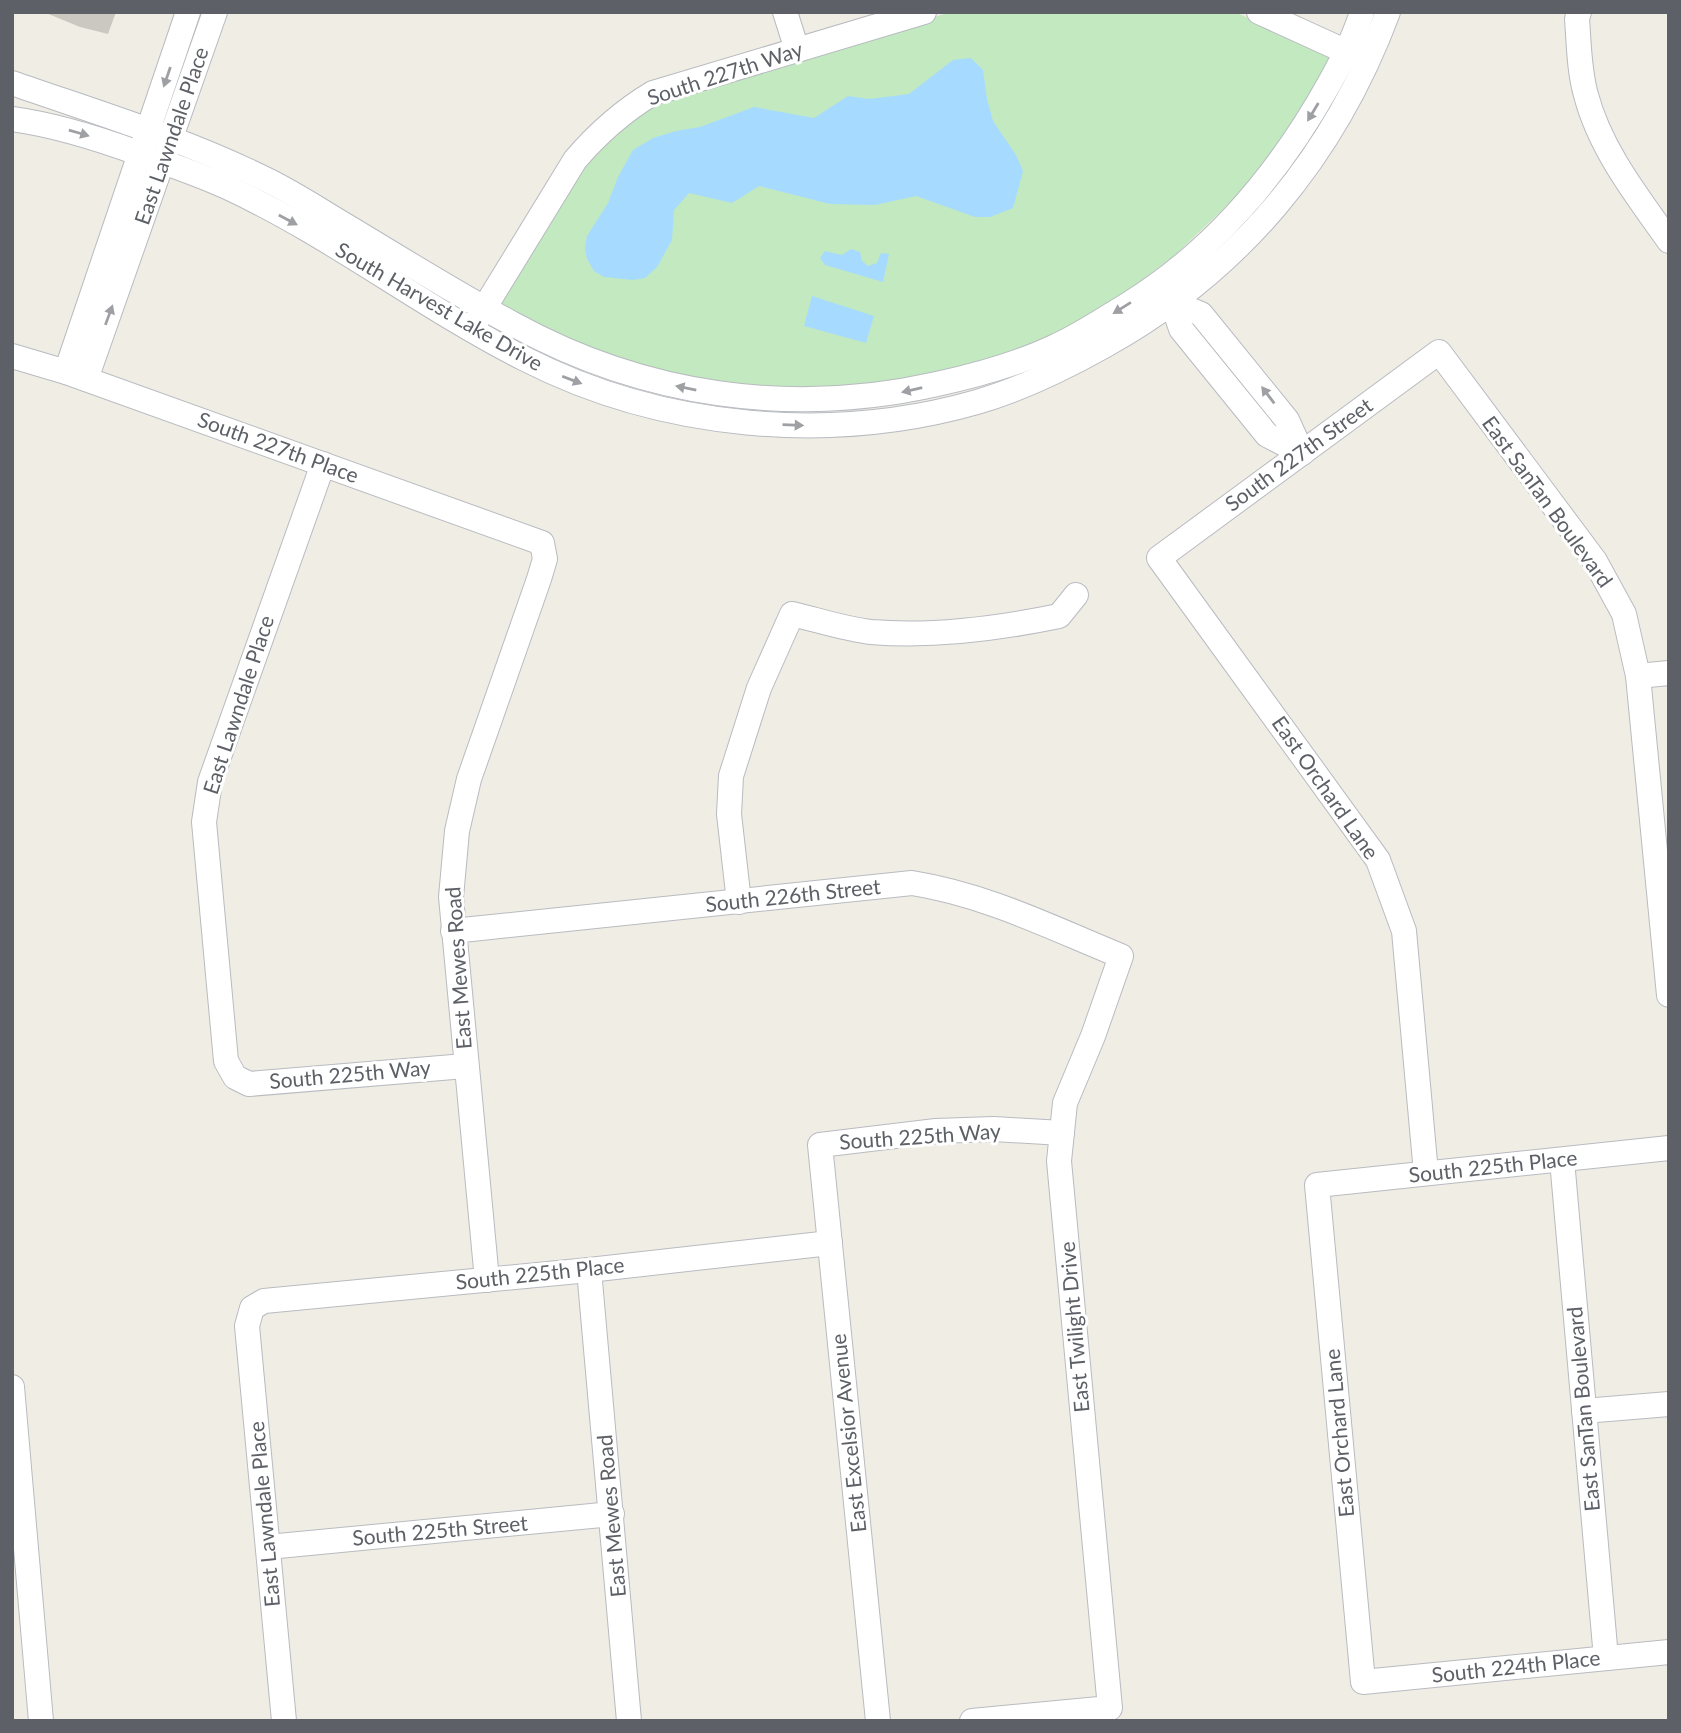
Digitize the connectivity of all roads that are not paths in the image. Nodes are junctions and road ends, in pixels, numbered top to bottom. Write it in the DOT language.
graph roads {
  1 [pos="188,12"];
  2 [pos="215,12"];
  3 [pos="785,12"];
  4 [pos="924,12"];
  5 [pos="1259,12"];
  6 [pos="1363,12"];
  7 [pos="1388,12"];
  8 [pos="1579,12"];
  9 [pos="797,50"];
  10 [pos="1357,56"];
  11 [pos="12,83"];
  12 [pos="12,119"];
  13 [pos="149,129"];
  14 [pos="172,138"];
  15 [pos="140,154"];
  16 [pos="164,162"];
  17 [pos="1669,241"];
  18 [pos="1165,293"];
  19 [pos="485,307"];
  20 [pos="472,329"];
  21 [pos="1439,352"];
  22 [pos="12,356"];
  23 [pos="1248,369"];
  24 [pos="76,375"];
  25 [pos="1227,386"];
  26 [pos="1302,453"];
  27 [pos="323,464"];
  28 [pos="542,543"];
  29 [pos="1160,558"];
  30 [pos="1076,595"];
  31 [pos="1669,673"];
  32 [pos="1638,676"];
  33 [pos="739,902"];
  34 [pos="453,931"];
  35 [pos="1121,957"];
  36 [pos="1669,995"];
  37 [pos="465,1066"];
  38 [pos="235,1077"];
  39 [pos="1062,1133"];
  40 [pos="820,1145"];
  41 [pos="1669,1148"];
  42 [pos="1562,1160"];
  43 [pos="1426,1173"];
  44 [pos="1317,1185"];
  45 [pos="830,1243"];
  46 [pos="589,1270"];
  47 [pos="487,1280"];
  48 [pos="252,1308"];
  49 [pos="12,1387"];
  50 [pos="1669,1404"];
  51 [pos="1584,1410"];
  52 [pos="612,1514"];
  53 [pos="268,1547"];
  54 [pos="1669,1652"];
  55 [pos="1606,1658"];
  56 [pos="1363,1682"];
  57 [pos="987,1720"];
  58 [pos="41,1721"];
  59 [pos="284,1721"];
  60 [pos="629,1721"];
  61 [pos="878,1721"];
  1 -- 13 [label="street, East Lawndale Place, one-way"];
  2 -- 14 [label="street, East Lawndale Place"];
  3 -- 9 [label="street"];
  4 -- 9 [label="street, South 227th Way"];
  5 -- 10 [label="street"];
  6 -- 10 [label="street"];
  7 -- 10 [label="street"];
  8 -- 17 [label="street"];
  9 -- 19 [label="street, South 227th Way"];
  10 -- 18 [label="street, South Harvest Lake Drive"];
  11 -- 13 [label="street, South Harvest Lake Drive"];
  12 -- 15 [label="street, South Harvest Lake Drive, one-way"];
  13 -- 14 [label="street, South Harvest Lake Drive"];
  13 -- 15 [label="street, East Lawndale Place"];
  14 -- 16 [label="street, East Lawndale Place"];
  14 -- 19 [label="street, South Harvest Lake Drive"];
  15 -- 16 [label="street, South Harvest Lake Drive"];
  15 -- 24 [label="street, East Lawndale Place"];
  16 -- 20 [label="street, South Harvest Lake Drive, one-way"];
  24 -- 16 [label="street, East Lawndale Place, one-way"];
  18 -- 19 [label="street, South Harvest Lake Drive, one-way"];
  20 -- 18 [label="street, South Harvest Lake Drive, one-way"];
  18 -- 23 [label="street"];
  18 -- 25 [label="street"];
  19 -- 20 [label="street, South 227th Way"];
  21 -- 26 [label="street, South 227th Street"];
  21 -- 32 [label="street, East SanTan Boulevard"];
  22 -- 24 [label="street, South 227th Place"];
  23 -- 25 [label="street"];
  26 -- 23 [label="street, one-way"];
  24 -- 27 [label="street, South 227th Place"];
  25 -- 26 [label="street"];
  26 -- 29 [label="street, South 227th Street"];
  27 -- 28 [label="street, South 227th Place"];
  27 -- 38 [label="street, East Lawndale Place"];
  28 -- 34 [label="street, East Mewes Road"];
  29 -- 43 [label="street, East Orchard Lane"];
  30 -- 33 [label="street"];
  31 -- 32 [label="street"];
  32 -- 36 [label="street, East SanTan Boulevard"];
  33 -- 34 [label="street, South 226th Street"];
  33 -- 35 [label="street, South 226th Street"];
  34 -- 37 [label="street, East Mewes Road"];
  35 -- 39 [label="street, East Twilight Drive"];
  37 -- 38 [label="street, South 225th Way"];
  37 -- 47 [label="street, East Mewes Road"];
  39 -- 40 [label="street, South 225th Way"];
  39 -- 57 [label="street, East Twilight Drive"];
  40 -- 45 [label="street, East Excelsior Avenue"];
  41 -- 42 [label="street, South 225th Place"];
  42 -- 43 [label="street, South 225th Place"];
  42 -- 51 [label="street, East SanTan Boulevard"];
  43 -- 44 [label="street, South 225th Place"];
  44 -- 56 [label="street, East Orchard Lane"];
  45 -- 46 [label="street, South 225th Place"];
  45 -- 61 [label="street, East Excelsior Avenue"];
  46 -- 47 [label="street, South 225th Place"];
  46 -- 52 [label="street, East Mewes Road"];
  47 -- 48 [label="street, South 225th Place"];
  48 -- 53 [label="street, East Lawndale Place"];
  49 -- 58 [label="street"];
  50 -- 51 [label="street"];
  51 -- 55 [label="street, East SanTan Boulevard"];
  52 -- 53 [label="street, South 225th Street"];
  52 -- 60 [label="street, East Mewes Road"];
  53 -- 59 [label="street, East Lawndale Place"];
  54 -- 55 [label="street, South 224th Place"];
  55 -- 56 [label="street, South 224th Place"];
}
